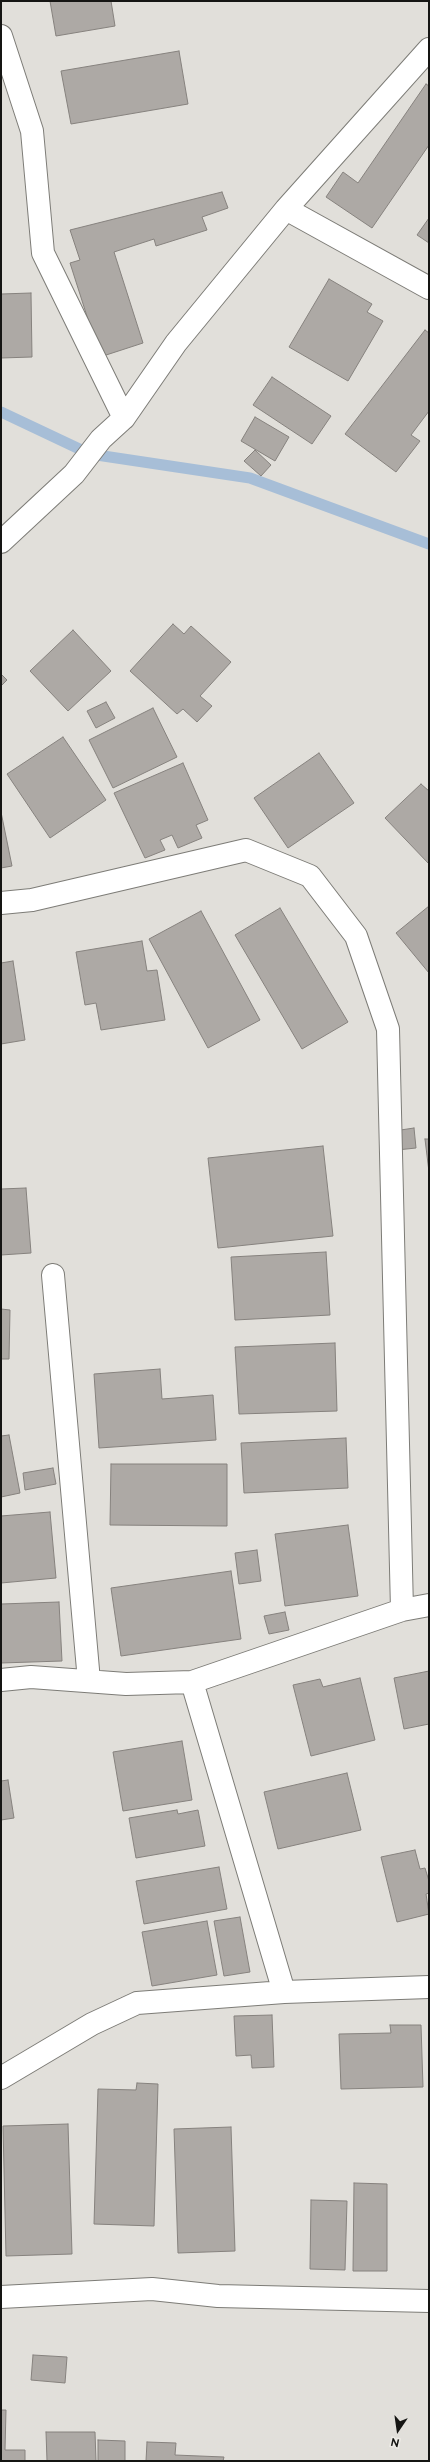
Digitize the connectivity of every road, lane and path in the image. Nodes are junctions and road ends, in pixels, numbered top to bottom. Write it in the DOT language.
graph roads {
  1 [pos="1,36"];
  2 [pos="429,49"];
  3 [pos="286,209"];
  4 [pos="429,288"];
  5 [pos="124,418"];
  6 [pos="1,542"];
  7 [pos="1,903"];
  8 [pos="53,1275"];
  9 [pos="429,1605"];
  10 [pos="402,1610"];
  11 [pos="1,1680"];
  12 [pos="89,1681"];
  13 [pos="192,1682"];
  14 [pos="429,1988"];
  15 [pos="284,1992"];
  16 [pos="1,2078"];
  17 [pos="1,2297"];
  18 [pos="429,2301"];
  1 -- 5 [label="street"];
  2 -- 3 [label="street"];
  3 -- 4 [label="street"];
  3 -- 5 [label="street"];
  5 -- 6 [label="street"];
  7 -- 10 [label="street"];
  8 -- 12 [label="street"];
  9 -- 10 [label="street"];
  10 -- 13 [label="street"];
  11 -- 12 [label="street"];
  12 -- 13 [label="street"];
  13 -- 15 [label="street"];
  14 -- 15 [label="street"];
  15 -- 16 [label="street"];
  17 -- 18 [label="street"];
}
